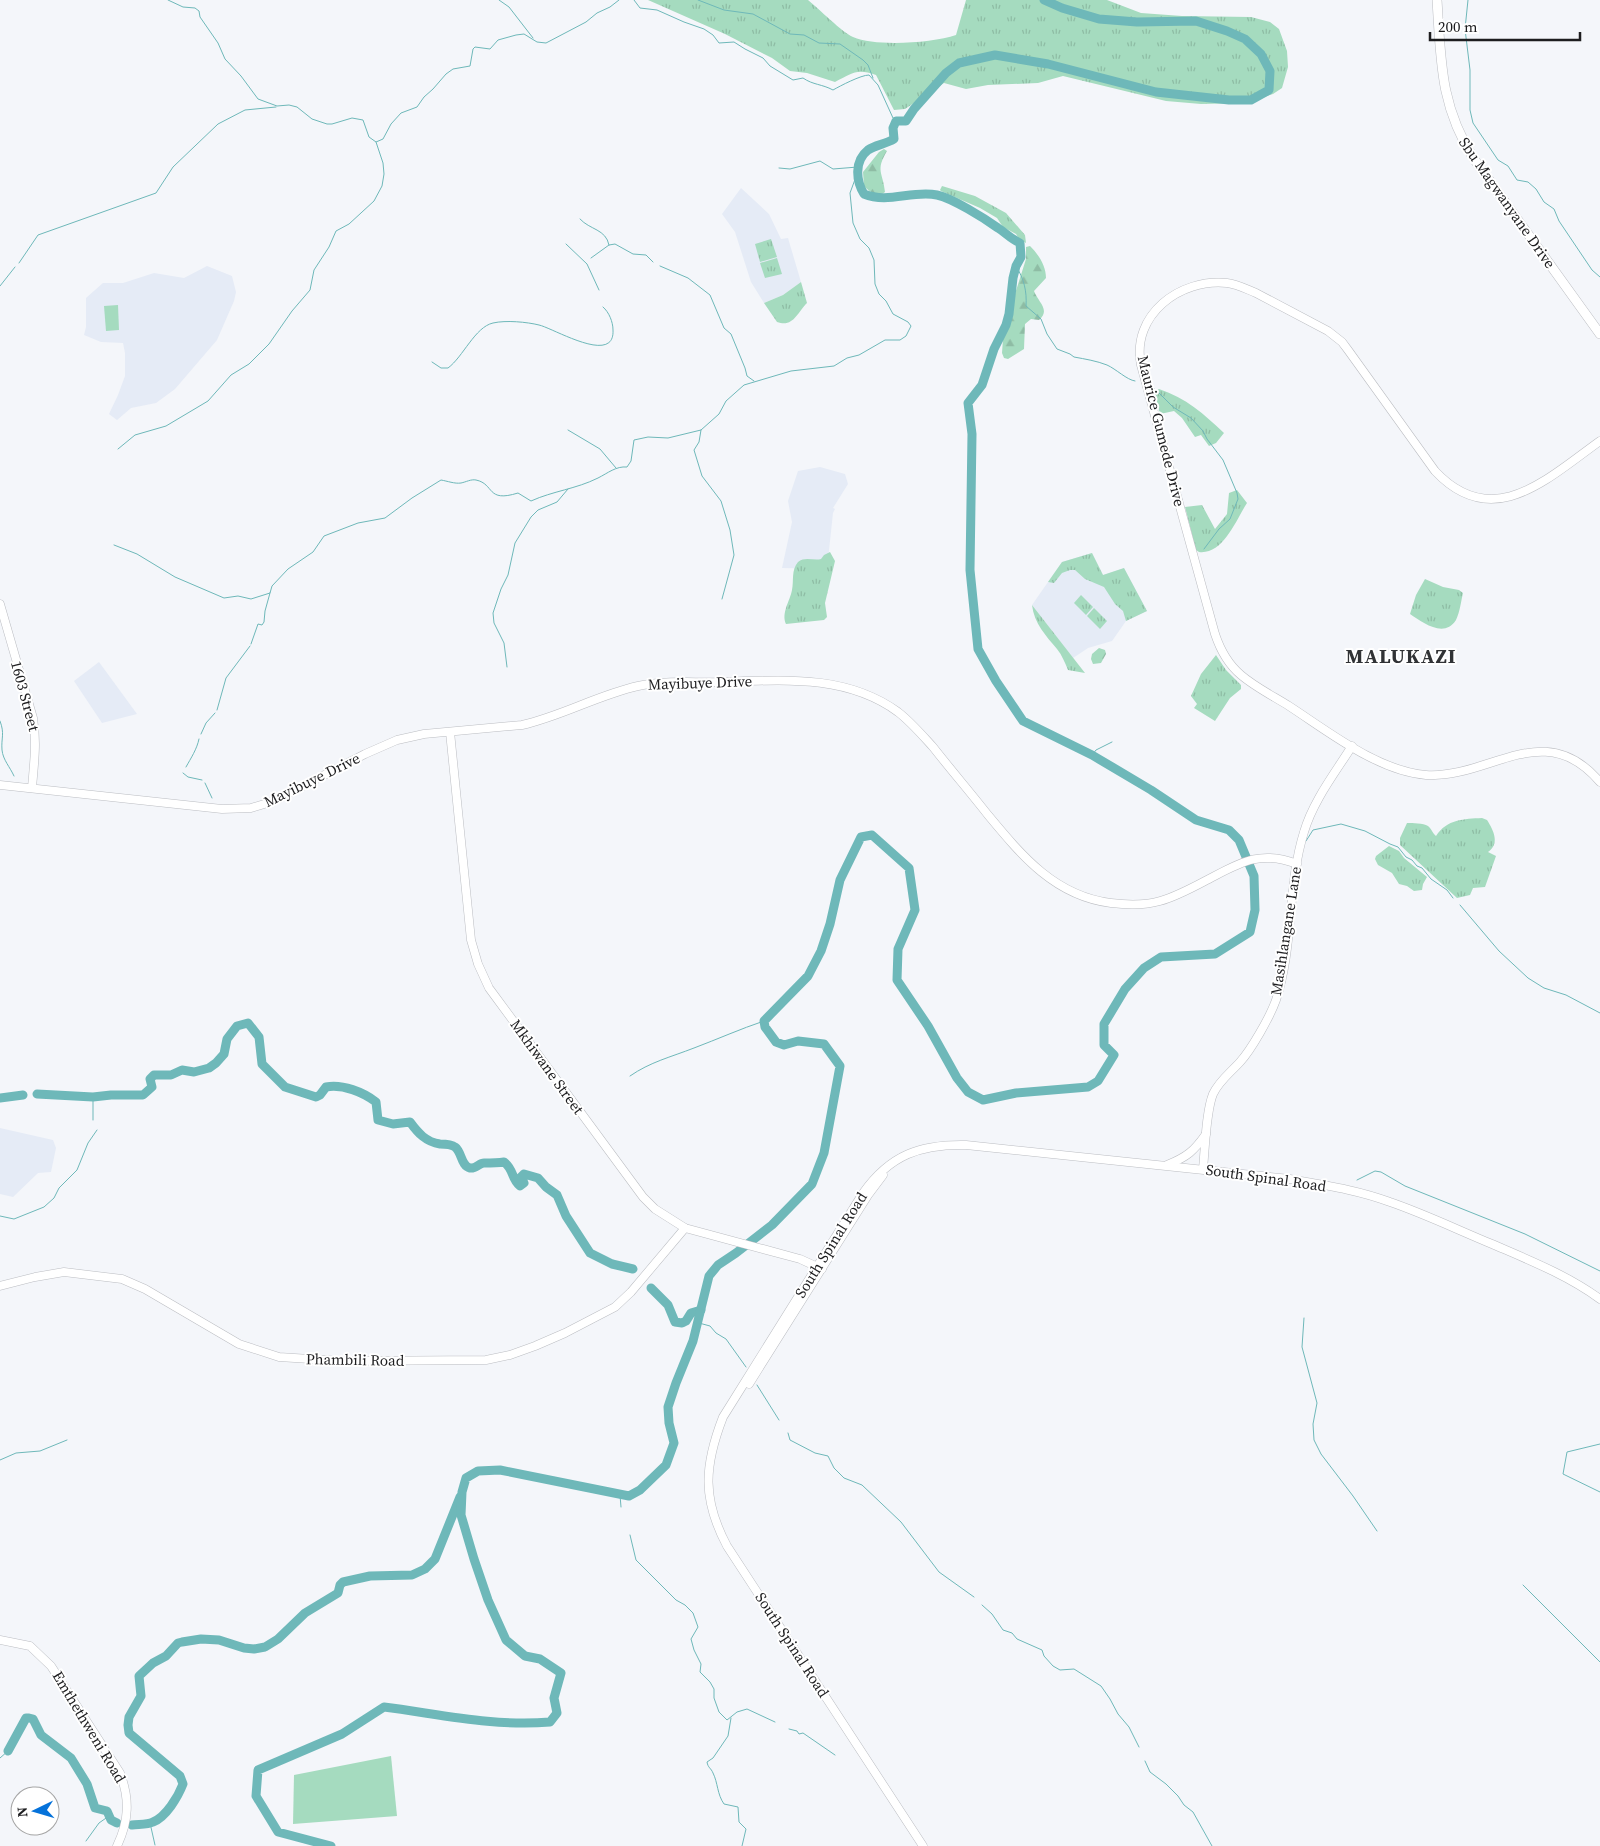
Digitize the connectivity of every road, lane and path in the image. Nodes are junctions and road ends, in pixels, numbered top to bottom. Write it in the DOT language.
graph roads {
  1 [pos="1437,0"];
  2 [pos="1600,334"];
  3 [pos="1600,441"];
  4 [pos="0,604"];
  5 [pos="450,732"];
  6 [pos="1352,746"];
  7 [pos="1600,782"];
  8 [pos="0,785"];
  9 [pos="32,788"];
  10 [pos="1297,864"];
  11 [pos="1207,1132"];
  12 [pos="1167,1165"];
  13 [pos="1203,1169"];
  14 [pos="685,1228"];
  15 [pos="820,1268"];
  16 [pos="0,1286"];
  17 [pos="1600,1299"];
  18 [pos="0,1640"];
  19 [pos="117,1846"];
  20 [pos="923,1846"];
  1 -- 2 [label="main road, Sbu Magwanyane Drive"];
  3 -- 6 [label="street, Maurice Gumede Drive"];
  4 -- 9 [label="street, 1603 Street"];
  5 -- 9 [label="street, Mayibuye Drive"];
  5 -- 10 [label="street, Mayibuye Drive"];
  5 -- 14 [label="street, Mkhiwane Street"];
  6 -- 7 [label="street, Maurice Gumede Drive"];
  6 -- 10 [label="street, Masihlangane Lane"];
  8 -- 9 [label="street, Mayibuye Drive"];
  10 -- 11 [label="street, Masihlangane Lane"];
  11 -- 12 [label="street"];
  11 -- 13 [label="street, Masihlangane Lane"];
  12 -- 13 [label="street, South Spinal Road"];
  12 -- 15 [label="street, South Spinal Road"];
  13 -- 17 [label="street, South Spinal Road"];
  14 -- 15 [label="street, Mkhiwane Street"];
  14 -- 16 [label="street, Phambili Road"];
  15 -- 20 [label="street, South Spinal Road"];
  18 -- 19 [label="street, Emthethweni Road"];
}
